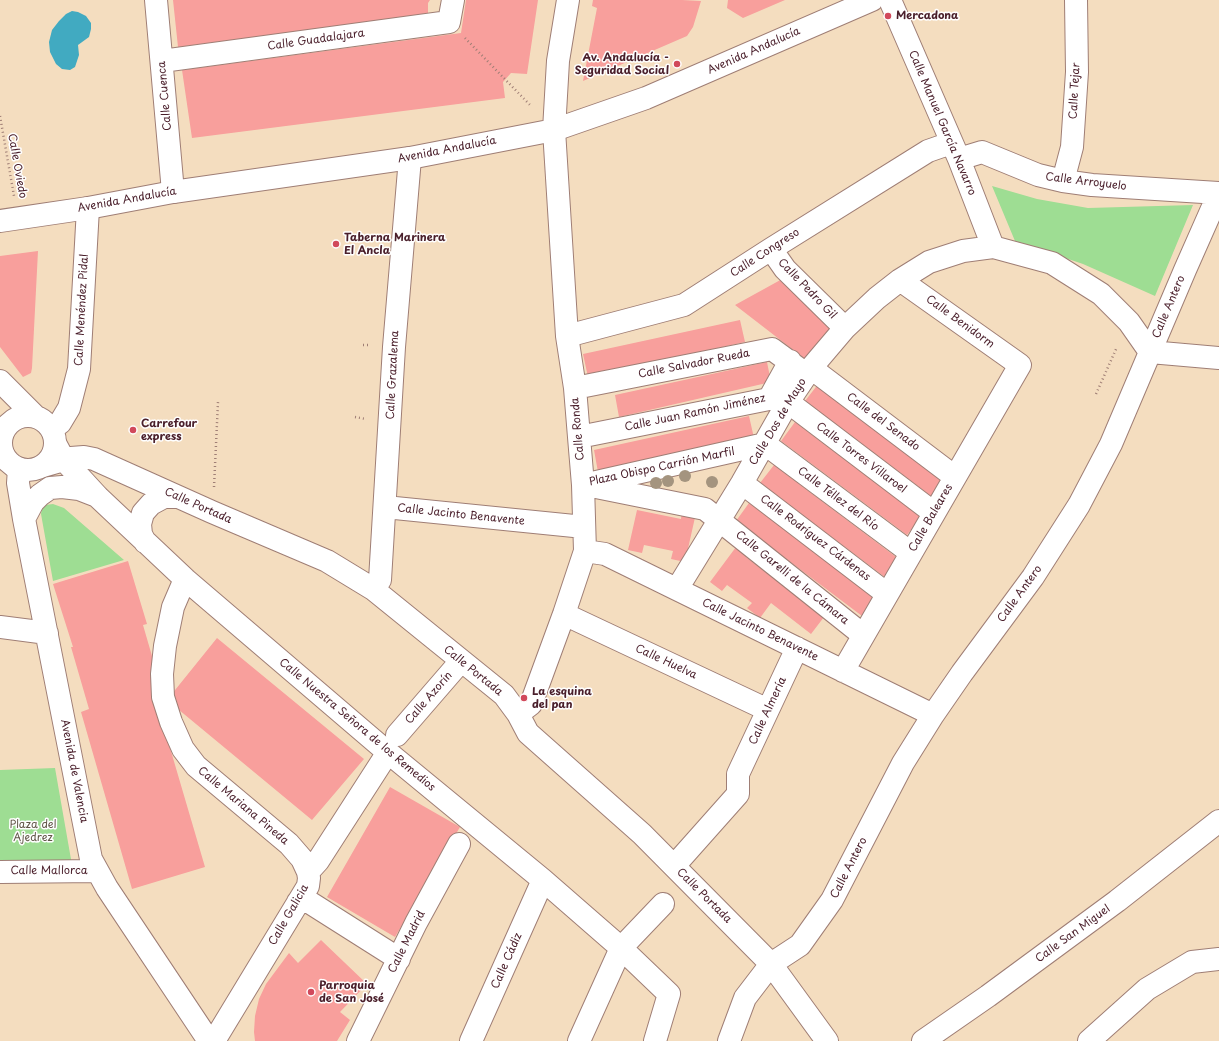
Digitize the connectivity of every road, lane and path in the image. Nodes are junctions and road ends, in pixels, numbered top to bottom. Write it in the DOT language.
graph roads {
  1 [pos="156,0"];
  2 [pos="453,0"];
  3 [pos="568,0"];
  4 [pos="872,0"];
  5 [pos="890,0"];
  6 [pos="1076,0"];
  7 [pos="449,22"];
  8 [pos="162,61"];
  9 [pos="0,116"];
  10 [pos="554,130"];
  11 [pos="955,151"];
  12 [pos="410,158"];
  13 [pos="1062,181"];
  14 [pos="173,192"];
  15 [pos="1219,193"];
  16 [pos="88,208"];
  17 [pos="9,219"];
  18 [pos="993,247"];
  19 [pos="771,249"];
  20 [pos="900,280"];
  21 [pos="1129,322"];
  22 [pos="845,328"];
  23 [pos="567,336"];
  24 [pos="1150,352"];
  25 [pos="1219,358"];
  26 [pos="790,361"];
  27 [pos="1020,365"];
  28 [pos="809,371"];
  29 [pos="0,381"];
  30 [pos="574,388"];
  31 [pos="1096,394"];
  32 [pos="218,402"];
  33 [pos="788,402"];
  34 [pos="3,422"];
  35 [pos="580,437"];
  36 [pos="52,438"];
  37 [pos="765,444"];
  38 [pos="11,472"];
  39 [pos="955,477"];
  40 [pos="742,483"];
  41 [pos="583,485"];
  42 [pos="214,493"];
  43 [pos="98,497"];
  44 [pos="177,497"];
  45 [pos="385,507"];
  46 [pos="934,514"];
  47 [pos="24,519"];
  48 [pos="720,520"];
  49 [pos="584,527"];
  50 [pos="145,542"];
  51 [pos="585,551"];
  52 [pos="911,553"];
  53 [pos="185,579"];
  54 [pos="373,588"];
  55 [pos="677,589"];
  56 [pos="887,594"];
  57 [pos="564,614"];
  58 [pos="0,627"];
  59 [pos="47,633"];
  60 [pos="864,635"];
  61 [pos="797,648"];
  62 [pos="461,661"];
  63 [pos="843,671"];
  64 [pos="768,710"];
  65 [pos="518,714"];
  66 [pos="933,715"];
  67 [pos="391,743"];
  68 [pos="1219,821"];
  69 [pos="459,844"];
  70 [pos="97,871"];
  71 [pos="0,872"];
  72 [pos="308,872"];
  73 [pos="681,873"];
  74 [pos="543,880"];
  75 [pos="298,902"];
  76 [pos="621,948"];
  77 [pos="399,959"];
  78 [pos="1219,959"];
  79 [pos="771,964"];
  80 [pos="209,1041"];
  81 [pos="214,1041"];
  82 [pos="358,1041"];
  83 [pos="471,1041"];
  84 [pos="579,1041"];
  85 [pos="654,1041"];
  86 [pos="729,1041"];
  87 [pos="827,1041"];
  88 [pos="923,1041"];
  89 [pos="1089,1041"];
  1 -- 8 [label="street, Calle Cuenca"];
  2 -- 7 [label="street"];
  3 -- 10 [label="street, Calle Ronda"];
  4 -- 10 [label="street, Avenida Andalucía"];
  5 -- 11 [label="street, Calle Manuel García Navarro"];
  6 -- 13 [label="street, Calle Tejar"];
  7 -- 8 [label="street, Calle Guadalajara"];
  7 -- 10 [label="path"];
  8 -- 14 [label="street, Calle Cuenca"];
  9 -- 17 [label="path, Calle Oviedo"];
  10 -- 12 [label="street, Avenida Andalucía"];
  10 -- 23 [label="street, Calle Ronda"];
  11 -- 13 [label="street, Calle Arroyuelo"];
  11 -- 18 [label="street, Calle Manuel García Navarro"];
  11 -- 19 [label="street, Calle Congreso"];
  12 -- 14 [label="street, Avenida Andalucía"];
  12 -- 45 [label="street, Calle Grazalema"];
  13 -- 15 [label="street, Calle Arroyuelo"];
  14 -- 16 [label="street, Avenida Andalucía"];
  15 -- 24 [label="street, Calle Antero"];
  16 -- 17 [label="street, Avenida Andalucía"];
  16 -- 36 [label="street, Calle Menéndez Pidal"];
  18 -- 20 [label="street, Calle Dos de Mayo"];
  18 -- 21 [label="street, Calle Dos de Mayo"];
  19 -- 22 [label="street, Calle Pedro Gil"];
  19 -- 23 [label="street, Calle Congreso"];
  20 -- 22 [label="street, Calle Dos de Mayo"];
  20 -- 27 [label="street, Calle Benidorm"];
  21 -- 24 [label="street, Calle Dos de Mayo"];
  21 -- 31 [label="path"];
  22 -- 28 [label="street, Calle Dos de Mayo"];
  23 -- 30 [label="street, Calle Ronda"];
  24 -- 25 [label="street"];
  24 -- 66 [label="street, Calle Antero"];
  26 -- 28 [label="street, Calle Salvador Rueda"];
  26 -- 30 [label="street, Calle Salvador Rueda"];
  26 -- 35 [label="street, Calle Juan Ramón Jiménez"];
  27 -- 39 [label="street, Calle Baleares"];
  28 -- 33 [label="street, Calle Dos de Mayo"];
  28 -- 39 [label="street, Calle del Senado"];
  29 -- 36 [label="street"];
  30 -- 35 [label="street, Calle Ronda"];
  32 -- 42 [label="path"];
  33 -- 37 [label="street, Calle Dos de Mayo"];
  33 -- 46 [label="street, Calle Torres Villaroel"];
  34 -- 36 [label="street"];
  34 -- 38 [label="street"];
  35 -- 41 [label="street, Calle Ronda"];
  36 -- 38 [label="street"];
  36 -- 43 [label="street, Calle Nuestra Señora de los Remedios"];
  36 -- 44 [label="street, Calle Portada"];
  37 -- 40 [label="street, Calle Dos de Mayo"];
  37 -- 41 [label="street, Plaza Obispo Carrión Marfil"];
  37 -- 52 [label="street, Calle Téllez del Río"];
  38 -- 47 [label="street, Avenida de Valencia"];
  39 -- 46 [label="street, Calle Baleares"];
  40 -- 48 [label="street, Calle Dos de Mayo"];
  40 -- 56 [label="street, Calle Rodríguez Cárdenas"];
  41 -- 48 [label="street, Plaza Obispo Carrión Marfil"];
  41 -- 49 [label="street, Calle Ronda"];
  43 -- 47 [label="street"];
  43 -- 50 [label="street, Calle Nuestra Señora de los Remedios"];
  44 -- 50 [label="street"];
  44 -- 54 [label="street, Calle Portada"];
  45 -- 49 [label="street, Calle Jacinto Benavente"];
  45 -- 54 [label="street, Calle Grazalema"];
  46 -- 52 [label="street, Calle Baleares"];
  47 -- 59 [label="street, Avenida de Valencia"];
  48 -- 55 [label="street, Calle Dos de Mayo"];
  48 -- 60 [label="street, Calle Garelli de la Cámara"];
  49 -- 51 [label="street, Calle Ronda"];
  50 -- 53 [label="street, Calle Nuestra Señora de los Remedios"];
  51 -- 55 [label="street, Calle Jacinto Benavente"];
  51 -- 57 [label="street, Calle Ronda"];
  52 -- 56 [label="street, Calle Baleares"];
  53 -- 67 [label="street, Calle Nuestra Señora de los Remedios"];
  53 -- 72 [label="street, Calle Mariana Pineda"];
  54 -- 62 [label="street, Calle Portada"];
  55 -- 61 [label="street, Calle Jacinto Benavente"];
  56 -- 60 [label="street, Calle Baleares"];
  57 -- 64 [label="street, Calle Huelva"];
  57 -- 65 [label="street, Calle Ronda"];
  58 -- 59 [label="street"];
  59 -- 70 [label="street, Avenida de Valencia"];
  60 -- 63 [label="street, Calle Baleares"];
  61 -- 63 [label="street, Calle Jacinto Benavente"];
  61 -- 64 [label="street, Calle Almería"];
  62 -- 65 [label="street, Calle Portada"];
  62 -- 67 [label="street, Calle Azorín"];
  63 -- 66 [label="street, Calle Jacinto Benavente"];
  64 -- 73 [label="street, Calle Almería"];
  65 -- 73 [label="street, Calle Portada"];
  66 -- 79 [label="street, Calle Antero"];
  67 -- 72 [label="street, Calle Galicia"];
  67 -- 74 [label="street, Calle Nuestra Señora de los Remedios"];
  68 -- 88 [label="street, Calle San Miguel"];
  69 -- 77 [label="street, Calle Madrid"];
  70 -- 71 [label="street, Calle Mallorca"];
  70 -- 80 [label="street, Avenida de Valencia"];
  72 -- 75 [label="street, Calle Galicia"];
  73 -- 76 [label="street"];
  73 -- 79 [label="street, Calle Portada"];
  74 -- 76 [label="street, Calle Nuestra Señora de los Remedios"];
  74 -- 83 [label="street, Calle Cádiz"];
  75 -- 77 [label="street"];
  75 -- 81 [label="street, Calle Galicia"];
  76 -- 84 [label="street"];
  76 -- 85 [label="street, Calle Nuestra Señora de los Remedios"];
  77 -- 82 [label="street, Calle Madrid"];
  78 -- 89 [label="street"];
  79 -- 86 [label="street, Calle Antero"];
  79 -- 87 [label="street, Calle Portada"];
}
